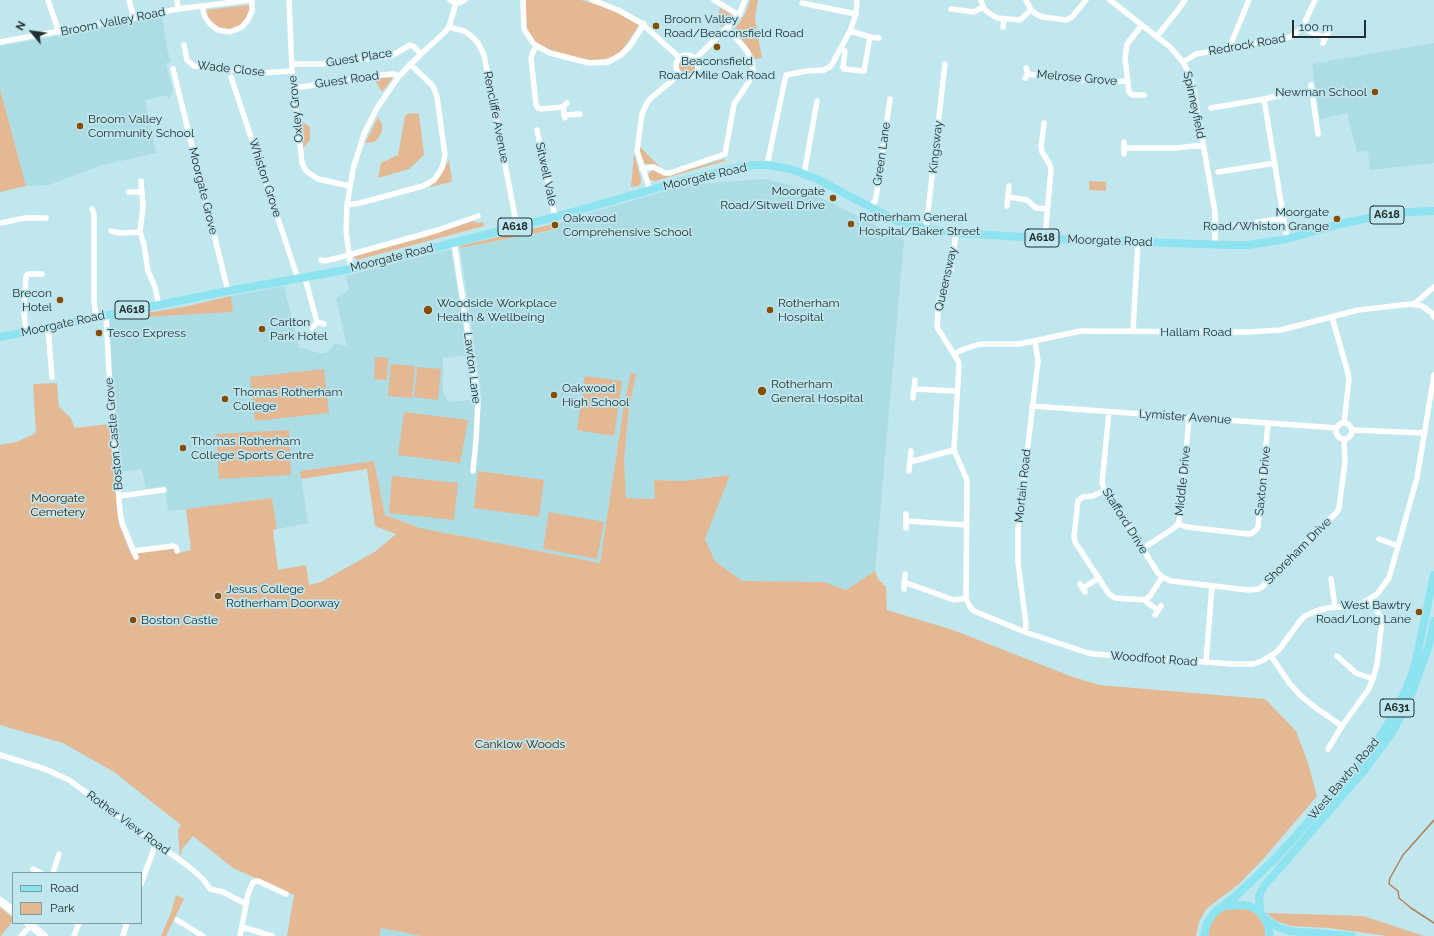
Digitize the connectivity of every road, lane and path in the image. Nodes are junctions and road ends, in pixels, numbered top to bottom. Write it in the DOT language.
graph roads {
  1 [pos="48,0"];
  2 [pos="128,0"];
  3 [pos="177,0"];
  4 [pos="251,0"];
  5 [pos="289,0"];
  6 [pos="450,0"];
  7 [pos="465,0"];
  8 [pos="523,0"];
  9 [pos="592,0"];
  10 [pos="714,0"];
  11 [pos="745,0"];
  12 [pos="856,0"];
  13 [pos="981,0"];
  14 [pos="1026,0"];
  15 [pos="1086,0"];
  16 [pos="1110,0"];
  17 [pos="1185,0"];
  18 [pos="1250,0"];
  19 [pos="1315,0"];
  20 [pos="456,3"];
  21 [pos="802,3"];
  22 [pos="202,6"];
  23 [pos="982,7"];
  24 [pos="178,9"];
  25 [pos="951,9"];
  26 [pos="1031,10"];
  27 [pos="856,14"];
  28 [pos="739,15"];
  29 [pos="134,18"];
  30 [pos="1004,19"];
  31 [pos="644,24"];
  32 [pos="1142,25"];
  33 [pos="449,27"];
  34 [pos="1003,27"];
  35 [pos="727,28"];
  36 [pos="1302,28"];
  37 [pos="850,31"];
  38 [pos="59,32"];
  39 [pos="1328,32"];
  40 [pos="1156,36"];
  41 [pos="870,37"];
  42 [pos="879,38"];
  43 [pos="0,42"];
  44 [pos="184,45"];
  45 [pos="537,46"];
  46 [pos="1231,48"];
  47 [pos="845,51"];
  48 [pos="421,54"];
  49 [pos="680,58"];
  50 [pos="695,59"];
  51 [pos="1183,62"];
  52 [pos="292,64"];
  53 [pos="410,64"];
  54 [pos="945,64"];
  55 [pos="173,68"];
  56 [pos="292,71"];
  57 [pos="680,74"];
  58 [pos="1026,74"];
  59 [pos="399,76"];
  60 [pos="231,77"];
  61 [pos="1127,81"];
  62 [pos="1311,85"];
  63 [pos="294,88"];
  64 [pos="1312,93"];
  65 [pos="1144,95"];
  66 [pos="890,99"];
  67 [pos="1264,99"];
  68 [pos="817,101"];
  69 [pos="1210,108"];
  70 [pos="580,114"];
  71 [pos="1044,123"];
  72 [pos="537,130"];
  73 [pos="1318,134"];
  74 [pos="1203,145"];
  75 [pos="1124,148"];
  76 [pos="1274,163"];
  77 [pos="767,165"];
  78 [pos="642,169"];
  79 [pos="1218,172"];
  80 [pos="804,174"];
  81 [pos="141,181"];
  82 [pos="349,186"];
  83 [pos="1009,186"];
  84 [pos="650,190"];
  85 [pos="129,192"];
  86 [pos="142,192"];
  87 [pos="1008,197"];
  88 [pos="347,205"];
  89 [pos="1007,206"];
  90 [pos="869,208"];
  91 [pos="92,209"];
  92 [pos="1047,209"];
  93 [pos="1434,211"];
  94 [pos="478,216"];
  95 [pos="555,217"];
  96 [pos="46,218"];
  97 [pos="1283,218"];
  98 [pos="0,223"];
  99 [pos="1234,226"];
  100 [pos="517,227"];
  101 [pos="926,229"];
  102 [pos="111,231"];
  103 [pos="140,232"];
  104 [pos="956,233"];
  105 [pos="1045,238"];
  106 [pos="1287,239"];
  107 [pos="1138,241"];
  108 [pos="454,242"];
  109 [pos="1215,244"];
  110 [pos="349,255"];
  111 [pos="321,260"];
  112 [pos="351,269"];
  113 [pos="42,274"];
  114 [pos="301,279"];
  115 [pos="1434,287"];
  116 [pos="228,291"];
  117 [pos="1414,304"];
  118 [pos="158,306"];
  119 [pos="106,315"];
  120 [pos="96,317"];
  121 [pos="1332,317"];
  122 [pos="1434,317"];
  123 [pos="317,322"];
  124 [pos="324,324"];
  125 [pos="48,327"];
  126 [pos="312,328"];
  127 [pos="1133,331"];
  128 [pos="26,332"];
  129 [pos="0,337"];
  130 [pos="1035,341"];
  131 [pos="954,354"];
  132 [pos="1434,375"];
  133 [pos="52,377"];
  134 [pos="915,380"];
  135 [pos="914,389"];
  136 [pos="957,391"];
  137 [pos="913,398"];
  138 [pos="1032,406"];
  139 [pos="1108,412"];
  140 [pos="1189,418"];
  141 [pos="1268,423"];
  142 [pos="1344,423"];
  143 [pos="1337,428"];
  144 [pos="1352,430"];
  145 [pos="1425,433"];
  146 [pos="1344,439"];
  147 [pos="954,450"];
  148 [pos="911,451"];
  149 [pos="910,462"];
  150 [pos="473,471"];
  151 [pos="909,471"];
  152 [pos="164,490"];
  153 [pos="1105,490"];
  154 [pos="119,496"];
  155 [pos="906,514"];
  156 [pos="906,521"];
  157 [pos="1178,524"];
  158 [pos="966,525"];
  159 [pos="906,528"];
  160 [pos="1379,539"];
  161 [pos="1398,546"];
  162 [pos="1142,549"];
  163 [pos="134,551"];
  164 [pos="177,551"];
  165 [pos="136,557"];
  166 [pos="905,574"];
  167 [pos="1434,575"];
  168 [pos="1162,577"];
  169 [pos="1099,578"];
  170 [pos="1331,579"];
  171 [pos="904,582"];
  172 [pos="1434,583"];
  173 [pos="1212,586"];
  174 [pos="904,588"];
  175 [pos="1083,588"];
  176 [pos="1430,592"];
  177 [pos="966,598"];
  178 [pos="1370,599"];
  179 [pos="1145,600"];
  180 [pos="1335,607"];
  181 [pos="1158,611"];
  182 [pos="1434,620"];
  183 [pos="1025,632"];
  184 [pos="1271,656"];
  185 [pos="1336,656"];
  186 [pos="1206,662"];
  187 [pos="1373,679"];
  188 [pos="1342,726"];
  189 [pos="1328,749"];
  190 [pos="0,756"];
  191 [pos="156,843"];
  192 [pos="59,854"];
  193 [pos="1289,858"];
  194 [pos="1273,860"];
  195 [pos="33,869"];
  196 [pos="39,872"];
  197 [pos="53,872"];
  198 [pos="142,881"];
  199 [pos="286,894"];
  200 [pos="0,901"];
  201 [pos="246,904"];
  202 [pos="1222,906"];
  203 [pos="12,910"];
  204 [pos="1260,911"];
  205 [pos="1265,919"];
  206 [pos="177,920"];
  207 [pos="79,924"];
  208 [pos="127,924"];
  209 [pos="31,925"];
  210 [pos="242,927"];
  211 [pos="22,936"];
  212 [pos="44,936"];
  213 [pos="74,936"];
  214 [pos="123,936"];
  215 [pos="203,936"];
  216 [pos="240,936"];
  217 [pos="272,936"];
  218 [pos="1204,936"];
  219 [pos="1270,936"];
  220 [pos="1352,936"];
  1 -- 38 [label="street"];
  2 -- 29 [label="street"];
  3 -- 24 [label="street"];
  4 -- 22 [label="street, Broom Valley Road"];
  4 -- 22 [label="street, Broom Valley Road"];
  5 -- 52 [label="street, Oxley Grove"];
  6 -- 20 [label="street"];
  7 -- 20 [label="street"];
  8 -- 45 [label="street"];
  9 -- 31 [label="street"];
  10 -- 28 [label="street"];
  11 -- 28 [label="street"];
  12 -- 27 [label="street"];
  13 -- 23 [label="street"];
  14 -- 26 [label="street"];
  15 -- 26 [label="street"];
  16 -- 32 [label="street, Spinneyfield"];
  17 -- 40 [label="street"];
  18 -- 46 [label="street"];
  19 -- 36 [label="street, Redrock Road"];
  20 -- 33 [label="street"];
  21 -- 27 [label="street"];
  22 -- 24 [label="street, Broom Valley Road"];
  23 -- 25 [label="street"];
  23 -- 30 [label="street"];
  24 -- 29 [label="street, Broom Valley Road"];
  26 -- 30 [label="street"];
  27 -- 37 [label="street"];
  28 -- 35 [label="street"];
  29 -- 38 [label="street, Broom Valley Road"];
  30 -- 34 [label="street"];
  31 -- 45 [label="street"];
  31 -- 49 [label="street"];
  32 -- 40 [label="street, Spinneyfield"];
  32 -- 61 [label="street, Melrose Grove"];
  33 -- 48 [label="street"];
  33 -- 100 [label="street, Rencliffe Avenue"];
  35 -- 50 [label="street"];
  35 -- 78 [label="street"];
  36 -- 39 [label="street"];
  36 -- 46 [label="street, Redrock Road"];
  37 -- 41 [label="street"];
  37 -- 77 [label="street"];
  38 -- 43 [label="street, Broom Valley Road"];
  40 -- 51 [label="street, Spinneyfield"];
  41 -- 42 [label="street"];
  41 -- 47 [label="street"];
  44 -- 56 [label="street, Wade Close"];
  45 -- 70 [label="street"];
  46 -- 51 [label="street, Redrock Road"];
  48 -- 52 [label="street, Guest Place"];
  48 -- 53 [label="street"];
  49 -- 50 [label="street"];
  49 -- 57 [label="street"];
  50 -- 57 [label="street"];
  51 -- 74 [label="street, Spinneyfield"];
  52 -- 56 [label="street, Oxley Grove"];
  53 -- 59 [label="street"];
  53 -- 88 [label="street"];
  54 -- 101 [label="street, Kingsway"];
  55 -- 116 [label="street, Moorgate Grove"];
  56 -- 63 [label="street, Oxley Grove"];
  57 -- 78 [label="street"];
  58 -- 61 [label="street, Melrose Grove"];
  59 -- 63 [label="street, Guest Road"];
  59 -- 82 [label="street"];
  60 -- 114 [label="street, Whiston Grove"];
  61 -- 65 [label="street, Melrose Grove"];
  62 -- 64 [label="street"];
  63 -- 82 [label="street, Oxley Grove"];
  64 -- 67 [label="street"];
  64 -- 73 [label="street"];
  66 -- 90 [label="street, Green Lane"];
  67 -- 69 [label="street"];
  67 -- 76 [label="street"];
  68 -- 80 [label="street"];
  71 -- 92 [label="street"];
  72 -- 95 [label="street, Sitwell Vale"];
  74 -- 75 [label="street"];
  74 -- 109 [label="street, Spinneyfield"];
  76 -- 79 [label="street"];
  76 -- 97 [label="street"];
  77 -- 80 [label="main road, Moorgate Road / A618"];
  77 -- 84 [label="main road, Moorgate Road / A618"];
  78 -- 84 [label="street"];
  80 -- 90 [label="main road, Moorgate Road / A618"];
  81 -- 86 [label="street"];
  82 -- 88 [label="street"];
  83 -- 87 [label="street"];
  84 -- 95 [label="main road, Moorgate Road / A618"];
  85 -- 86 [label="street"];
  86 -- 103 [label="street"];
  87 -- 89 [label="street"];
  87 -- 92 [label="street"];
  88 -- 110 [label="street"];
  90 -- 101 [label="main road, Moorgate Road / A618"];
  91 -- 120 [label="street"];
  92 -- 105 [label="street"];
  93 -- 106 [label="main road, Moorgate Road / A618"];
  94 -- 110 [label="street, Moorgate Road"];
  95 -- 100 [label="main road, Moorgate Road / A618"];
  96 -- 98 [label="street"];
  97 -- 99 [label="street"];
  97 -- 106 [label="street"];
  100 -- 108 [label="main road, Moorgate Road / A618"];
  101 -- 104 [label="main road, Moorgate Road / A618"];
  102 -- 103 [label="street"];
  103 -- 118 [label="street"];
  104 -- 105 [label="main road, Moorgate Road / A618"];
  104 -- 131 [label="street, Queensway"];
  105 -- 107 [label="main road, Moorgate Road / A618"];
  106 -- 109 [label="main road, Moorgate Road / A618"];
  107 -- 109 [label="main road, Moorgate Road / A618"];
  107 -- 127 [label="street"];
  108 -- 112 [label="main road, Moorgate Road / A618"];
  108 -- 150 [label="street, Lawton Lane"];
  110 -- 111 [label="street, Moorgate Road"];
  110 -- 112 [label="street"];
  112 -- 114 [label="main road, Moorgate Road / A618"];
  113 -- 128 [label="street"];
  114 -- 116 [label="main road, Moorgate Road / A618"];
  114 -- 123 [label="street, Whiston Grove"];
  115 -- 117 [label="street"];
  116 -- 118 [label="main road, Moorgate Road / A618"];
  117 -- 121 [label="street, Hallam Road"];
  117 -- 122 [label="street"];
  118 -- 119 [label="main road, Moorgate Road / A618"];
  119 -- 120 [label="main road, Moorgate Road / A618"];
  119 -- 154 [label="street, Boston Castle Grove"];
  120 -- 125 [label="main road, Moorgate Road / A618"];
  121 -- 127 [label="street, Hallam Road"];
  121 -- 142 [label="street"];
  123 -- 124 [label="street"];
  123 -- 126 [label="street"];
  125 -- 128 [label="main road, Moorgate Road / A618"];
  125 -- 133 [label="street"];
  127 -- 130 [label="street, Hallam Road"];
  128 -- 129 [label="main road, Moorgate Road / A618"];
  130 -- 131 [label="street, Hallam Road"];
  130 -- 138 [label="street, Mortain Road"];
  131 -- 136 [label="street, Queensway"];
  132 -- 145 [label="street, Woodfoot Road"];
  134 -- 135 [label="street"];
  135 -- 136 [label="street"];
  135 -- 137 [label="street"];
  136 -- 147 [label="street, Queensway"];
  138 -- 139 [label="street, Lymister Avenue"];
  138 -- 183 [label="street, Mortain Road"];
  139 -- 140 [label="street, Lymister Avenue"];
  139 -- 153 [label="street, Stafford Drive"];
  140 -- 141 [label="street, Lymister Avenue"];
  140 -- 157 [label="street, Middle Drive"];
  141 -- 143 [label="street, Lymister Avenue"];
  141 -- 157 [label="street, Saxton Drive"];
  142 -- 143 [label="street"];
  142 -- 144 [label="street"];
  143 -- 146 [label="street"];
  144 -- 145 [label="street"];
  144 -- 146 [label="street"];
  145 -- 161 [label="street, Woodfoot Road"];
  146 -- 173 [label="street, Shoreham Drive"];
  147 -- 149 [label="street"];
  147 -- 158 [label="street, Queensway"];
  148 -- 149 [label="street"];
  149 -- 151 [label="street"];
  152 -- 154 [label="street"];
  153 -- 162 [label="street, Stafford Drive"];
  153 -- 169 [label="street"];
  154 -- 163 [label="street, Boston Castle Grove"];
  155 -- 156 [label="street"];
  156 -- 158 [label="street"];
  156 -- 159 [label="street"];
  157 -- 162 [label="street, Middle Drive"];
  158 -- 177 [label="street, Queensway"];
  160 -- 161 [label="street"];
  161 -- 178 [label="street, Woodfoot Road"];
  162 -- 168 [label="street, Stafford Drive"];
  163 -- 164 [label="street"];
  163 -- 165 [label="street, Boston Castle Grove"];
  166 -- 171 [label="street"];
  167 -- 176 [label="main road, West Bawtry Road / A631"];
  168 -- 173 [label="street, Shoreham Drive"];
  168 -- 179 [label="street"];
  169 -- 175 [label="street"];
  169 -- 179 [label="street"];
  170 -- 180 [label="street"];
  171 -- 174 [label="street"];
  171 -- 177 [label="street"];
  172 -- 176 [label="street, A631"];
  173 -- 186 [label="street"];
  176 -- 194 [label="main road, West Bawtry Road / A631"];
  177 -- 183 [label="street, Woodfoot Road"];
  178 -- 180 [label="street, Woodfoot Road"];
  178 -- 187 [label="street"];
  179 -- 181 [label="street"];
  180 -- 184 [label="street, Woodfoot Road"];
  182 -- 193 [label="main road, West Bawtry Road / A631"];
  183 -- 186 [label="street, Woodfoot Road"];
  184 -- 186 [label="street, Woodfoot Road"];
  184 -- 188 [label="street"];
  185 -- 187 [label="street"];
  187 -- 188 [label="street"];
  188 -- 189 [label="street"];
  190 -- 191 [label="street, Rother View Road"];
  191 -- 198 [label="street"];
  191 -- 201 [label="street, Rother View Road"];
  192 -- 197 [label="street"];
  193 -- 194 [label="main road"];
  193 -- 204 [label="main road, West Bawtry Road / A631"];
  194 -- 202 [label="main road, West Bawtry Road / A631"];
  195 -- 196 [label="street"];
  199 -- 201 [label="street"];
  200 -- 203 [label="street"];
  201 -- 210 [label="street"];
  202 -- 204 [label="main road"];
  202 -- 218 [label="main road, West Bawtry Road"];
  204 -- 205 [label="main road"];
  205 -- 219 [label="main road"];
  205 -- 220 [label="main road"];
  206 -- 215 [label="street"];
  207 -- 213 [label="street"];
  208 -- 214 [label="street"];
  209 -- 211 [label="street"];
  209 -- 212 [label="street"];
  210 -- 216 [label="street"];
  210 -- 217 [label="street"];
}
